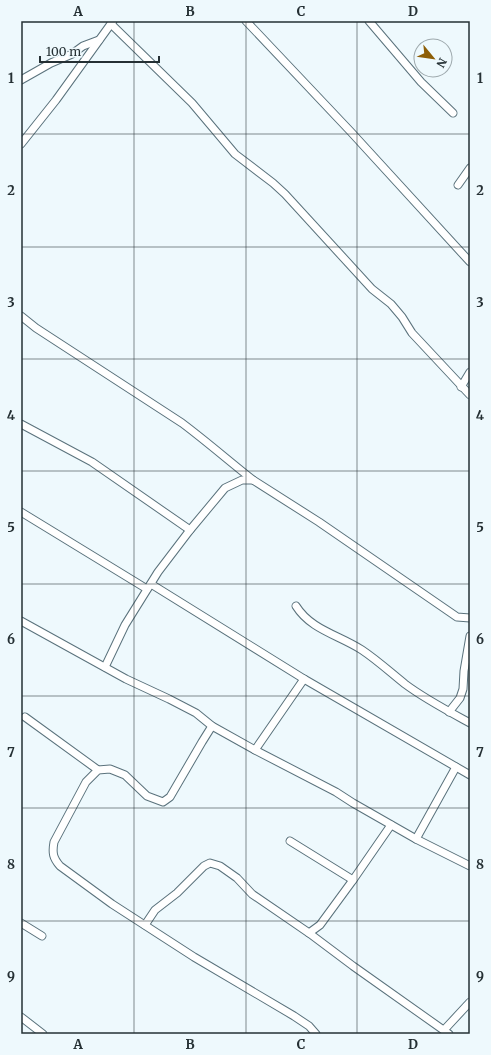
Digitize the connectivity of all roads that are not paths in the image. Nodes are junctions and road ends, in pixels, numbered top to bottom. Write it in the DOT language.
graph roads {
  1 [pos="246,21"];
  2 [pos="369,21"];
  3 [pos="112,22"];
  4 [pos="100,40"];
  5 [pos="21,80"];
  6 [pos="453,113"];
  7 [pos="21,144"];
  8 [pos="470,168"];
  9 [pos="458,185"];
  10 [pos="470,262"];
  11 [pos="21,316"];
  12 [pos="470,372"];
  13 [pos="462,386"];
  14 [pos="470,395"];
  15 [pos="21,424"];
  16 [pos="254,480"];
  17 [pos="21,512"];
  18 [pos="190,530"];
  19 [pos="149,587"];
  20 [pos="296,606"];
  21 [pos="470,618"];
  22 [pos="21,621"];
  23 [pos="470,636"];
  24 [pos="105,667"];
  25 [pos="304,679"];
  26 [pos="449,712"];
  27 [pos="24,717"];
  28 [pos="470,723"];
  29 [pos="212,726"];
  30 [pos="255,750"];
  31 [pos="456,767"];
  32 [pos="98,770"];
  33 [pos="470,776"];
  34 [pos="391,825"];
  35 [pos="416,839"];
  36 [pos="290,841"];
  37 [pos="470,866"];
  38 [pos="353,880"];
  39 [pos="21,923"];
  40 [pos="145,925"];
  41 [pos="309,933"];
  42 [pos="42,936"];
  43 [pos="470,1002"];
  44 [pos="21,1017"];
  45 [pos="446,1032"];
  46 [pos="43,1034"];
  47 [pos="316,1034"];
  1 -- 10 [label="street"];
  2 -- 6 [label="street"];
  3 -- 4 [label="street"];
  3 -- 13 [label="street"];
  4 -- 5 [label="street"];
  4 -- 7 [label="street"];
  8 -- 9 [label="street"];
  11 -- 16 [label="street"];
  12 -- 13 [label="street"];
  13 -- 14 [label="street"];
  15 -- 18 [label="street"];
  16 -- 18 [label="street"];
  16 -- 21 [label="street"];
  17 -- 19 [label="street"];
  18 -- 19 [label="street"];
  19 -- 24 [label="street"];
  19 -- 25 [label="street"];
  20 -- 26 [label="street"];
  22 -- 24 [label="street"];
  23 -- 26 [label="street"];
  24 -- 29 [label="street"];
  25 -- 30 [label="street"];
  25 -- 31 [label="street"];
  26 -- 28 [label="street"];
  27 -- 32 [label="street"];
  29 -- 30 [label="street"];
  29 -- 32 [label="street"];
  30 -- 34 [label="street"];
  31 -- 33 [label="street"];
  31 -- 35 [label="street"];
  32 -- 40 [label="street"];
  34 -- 35 [label="street"];
  34 -- 38 [label="street"];
  35 -- 37 [label="street"];
  36 -- 38 [label="street"];
  38 -- 41 [label="street"];
  39 -- 42 [label="street"];
  40 -- 41 [label="street"];
  40 -- 47 [label="street"];
  41 -- 45 [label="street"];
  43 -- 45 [label="street"];
  44 -- 46 [label="street"];
}
